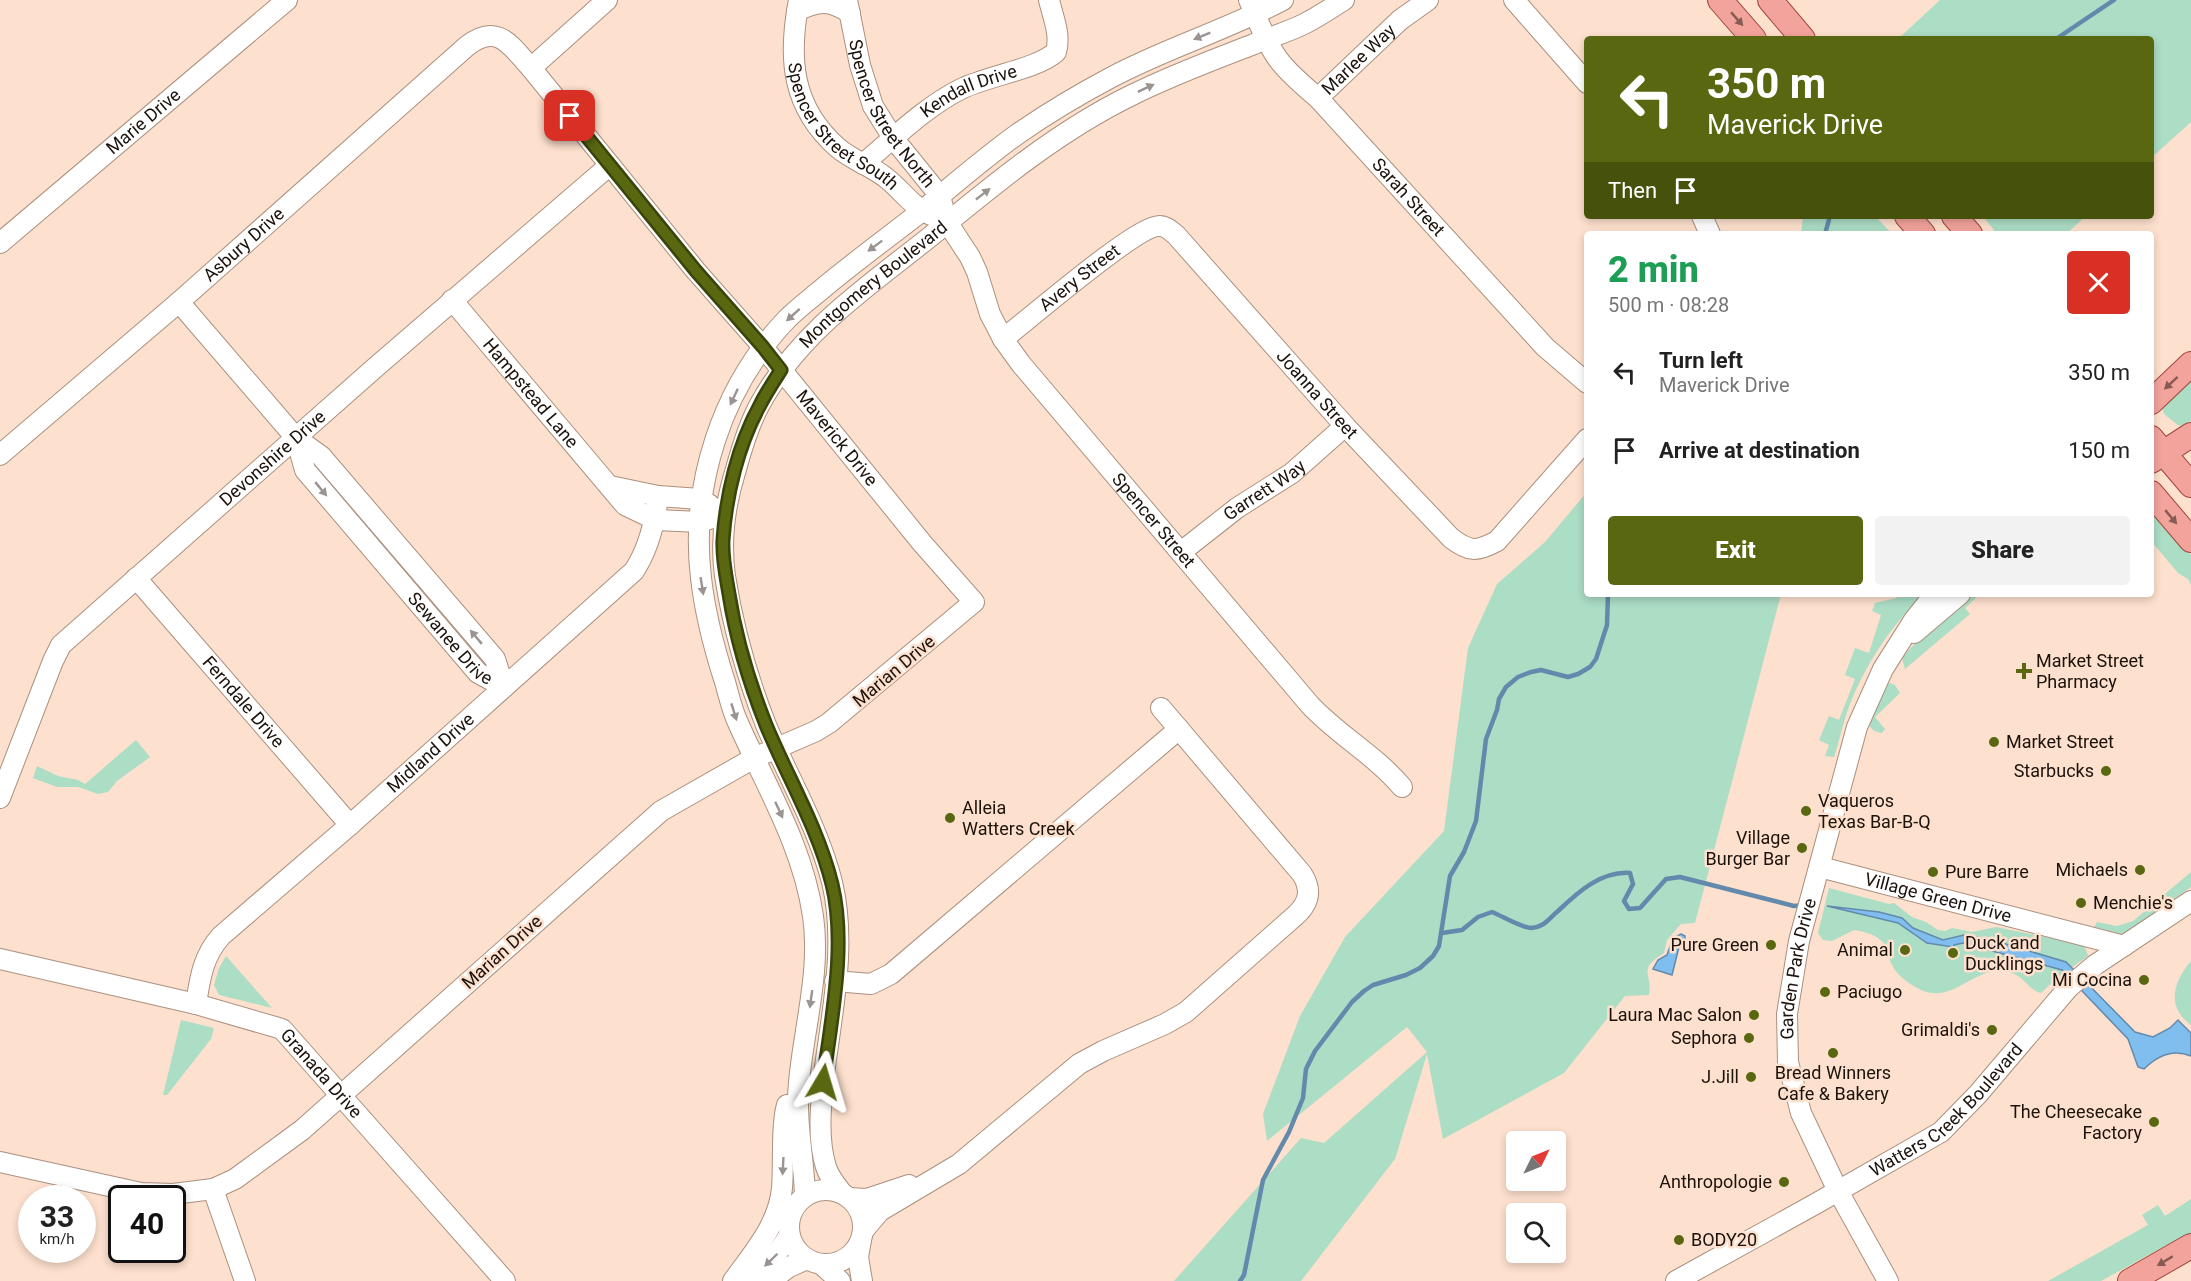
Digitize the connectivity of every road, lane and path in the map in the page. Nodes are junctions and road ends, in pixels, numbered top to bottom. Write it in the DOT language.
graph roads {
  1 [pos="286,0"];
  2 [pos="607,0"];
  3 [pos="1049,0"];
  4 [pos="1283,0"];
  5 [pos="1344,0"];
  6 [pos="1428,0"];
  7 [pos="1514,0"];
  8 [pos="1720,0"];
  9 [pos="1770,0"];
  10 [pos="798,6"];
  11 [pos="849,6"];
  12 [pos="1252,7"];
  13 [pos="488,35"];
  14 [pos="1751,36"];
  15 [pos="1800,36"];
  16 [pos="1266,39"];
  17 [pos="531,68"];
  18 [pos="1584,80"];
  19 [pos="1318,98"];
  20 [pos="893,138"];
  21 [pos="863,164"];
  22 [pos="610,165"];
  23 [pos="940,195"];
  24 [pos="921,211"];
  25 [pos="1910,219"];
  26 [pos="947,222"];
  27 [pos="1160,226"];
  28 [pos="1920,231"];
  29 [pos="0,243"];
  30 [pos="452,300"];
  31 [pos="179,302"];
  32 [pos="1004,339"];
  33 [pos="763,347"];
  34 [pos="2191,364"];
  35 [pos="781,370"];
  36 [pos="1584,380"];
  37 [pos="2154,399"];
  38 [pos="1345,426"];
  39 [pos="2191,435"];
  40 [pos="296,438"];
  41 [pos="1584,442"];
  42 [pos="2155,451"];
  43 [pos="0,455"];
  44 [pos="2191,485"];
  45 [pos="610,486"];
  46 [pos="658,496"];
  47 [pos="2154,497"];
  48 [pos="700,499"];
  49 [pos="726,514"];
  50 [pos="656,520"];
  51 [pos="700,522"];
  52 [pos="2191,540"];
  53 [pos="1181,552"];
  54 [pos="136,578"];
  55 [pos="1933,597"];
  56 [pos="1956,597"];
  57 [pos="974,602"];
  58 [pos="1896,648"];
  59 [pos="504,687"];
  60 [pos="1161,708"];
  61 [pos="1179,729"];
  62 [pos="777,748"];
  63 [pos="8,753"];
  64 [pos="754,758"];
  65 [pos="1402,787"];
  66 [pos="0,798"];
  67 [pos="350,825"];
  68 [pos="1820,867"];
  69 [pos="2191,901"];
  70 [pos="2124,946"];
  71 [pos="0,959"];
  72 [pos="835,981"];
  73 [pos="196,1004"];
  74 [pos="801,1069"];
  75 [pos="341,1095"];
  76 [pos="0,1162"];
  77 [pos="948,1171"];
  78 [pos="213,1189"];
  79 [pos="1838,1191"];
  80 [pos="805,1196"];
  81 [pos="845,1196"];
  82 [pos="862,1235"];
  83 [pos="789,1236"];
  84 [pos="2191,1246"];
  85 [pos="814,1262"];
  86 [pos="245,1281"];
  87 [pos="505,1281"];
  88 [pos="734,1281"];
  89 [pos="748,1281"];
  90 [pos="770,1281"];
  91 [pos="840,1281"];
  92 [pos="862,1281"];
  93 [pos="1676,1281"];
  94 [pos="1888,1281"];
  95 [pos="2130,1281"];
  1 -- 29 [label="street, Marie Drive"];
  2 -- 17 [label="street"];
  3 -- 20 [label="street, Kendall Drive"];
  4 -- 12 [label="street, Montgomery Boulevard"];
  5 -- 16 [label="street, Montgomery Boulevard"];
  6 -- 19 [label="street, Marlee Way"];
  7 -- 18 [label="street"];
  8 -- 14 [label="main road, one-way"];
  9 -- 15 [label="main road"];
  10 -- 11 [label="street"];
  10 -- 21 [label="street, Spencer Street South"];
  11 -- 20 [label="street, Spencer Street North"];
  12 -- 16 [label="street, Sarah Street"];
  12 -- 23 [label="street, Montgomery Boulevard, one-way"];
  13 -- 17 [label="street, Maverick Drive"];
  13 -- 31 [label="street, Asbury Drive"];
  16 -- 19 [label="street, Sarah Street"];
  26 -- 16 [label="street, Montgomery Boulevard, one-way"];
  17 -- 22 [label="street, Maverick Drive"];
  19 -- 36 [label="street, Sarah Street"];
  20 -- 21 [label="street, Kendall Drive"];
  20 -- 23 [label="street, Spencer Street North"];
  21 -- 24 [label="street, Spencer Street South"];
  22 -- 30 [label="street, Devonshire Drive"];
  22 -- 33 [label="street, Maverick Drive"];
  23 -- 24 [label="street, Montgomery Boulevard"];
  23 -- 26 [label="street, Spencer Street North"];
  24 -- 26 [label="street, Spencer Street South"];
  24 -- 33 [label="street, Montgomery Boulevard, one-way"];
  25 -- 28 [label="main road"];
  26 -- 32 [label="street, Spencer Street"];
  26 -- 35 [label="street, Montgomery Boulevard"];
  27 -- 32 [label="street, Avery Street"];
  27 -- 38 [label="street, Joanna Street"];
  30 -- 40 [label="street, Devonshire Drive"];
  30 -- 45 [label="street, Hampstead Lane"];
  31 -- 40 [label="street, Sewanee Drive"];
  31 -- 43 [label="street, Asbury Drive"];
  32 -- 53 [label="street, Spencer Street"];
  33 -- 35 [label="street, Maverick Drive"];
  33 -- 48 [label="street, Montgomery Boulevard, one-way"];
  34 -- 37 [label="main road, one-way"];
  35 -- 49 [label="street, Montgomery Boulevard"];
  35 -- 57 [label="street, Maverick Drive"];
  38 -- 41 [label="street, Joanna Street"];
  38 -- 53 [label="street, Garrett Way"];
  39 -- 42 [label="main road"];
  40 -- 54 [label="street, Devonshire Drive"];
  40 -- 59 [label="street, Sewanee Drive"];
  42 -- 44 [label="main road"];
  45 -- 46 [label="street"];
  45 -- 50 [label="street, Hampstead Lane"];
  46 -- 48 [label="street"];
  46 -- 50 [label="street, Midland Drive"];
  47 -- 52 [label="main road, one-way"];
  48 -- 49 [label="street"];
  48 -- 51 [label="street, Montgomery Boulevard"];
  49 -- 51 [label="street, Hampstead Lane"];
  49 -- 62 [label="street, Montgomery Boulevard"];
  50 -- 51 [label="street, Hampstead Lane"];
  50 -- 59 [label="street, Midland Drive"];
  51 -- 64 [label="street, Montgomery Boulevard, one-way"];
  53 -- 65 [label="street, Spencer Street"];
  54 -- 63 [label="street, Devonshire Drive"];
  54 -- 67 [label="street, Ferndale Drive"];
  55 -- 58 [label="street, Garden Park Drive"];
  56 -- 58 [label="street, Garden Park Drive"];
  57 -- 62 [label="street, Marian Drive"];
  58 -- 68 [label="street, Garden Park Drive"];
  59 -- 67 [label="street, Midland Drive"];
  60 -- 61 [label="street"];
  61 -- 72 [label="street"];
  61 -- 77 [label="street"];
  62 -- 64 [label="street, Marian Drive"];
  62 -- 72 [label="street, Montgomery Boulevard"];
  63 -- 66 [label="street, Devonshire Drive"];
  64 -- 74 [label="street, Montgomery Boulevard, one-way"];
  64 -- 75 [label="street, Marian Drive"];
  67 -- 73 [label="street, Midland Drive"];
  68 -- 70 [label="street, Village Green Drive"];
  68 -- 79 [label="street, Garden Park Drive"];
  69 -- 70 [label="street, Watters Creek Boulevard"];
  70 -- 79 [label="street, Watters Creek Boulevard"];
  71 -- 73 [label="street, Granada Drive"];
  72 -- 81 [label="street, Montgomery Boulevard"];
  73 -- 75 [label="street, Granada Drive"];
  74 -- 80 [label="street, Montgomery Boulevard"];
  74 -- 88 [label="street, one-way"];
  75 -- 78 [label="street, Marian Drive"];
  75 -- 87 [label="street, Granada Drive"];
  76 -- 78 [label="street, Marian Drive"];
  77 -- 81 [label="street"];
  77 -- 82 [label="street"];
  78 -- 86 [label="street"];
  79 -- 93 [label="street, Watters Creek Boulevard"];
  79 -- 94 [label="street, Garden Park Drive"];
  80 -- 81 [label="street"];
  80 -- 83 [label="street"];
  81 -- 82 [label="street"];
  82 -- 85 [label="street"];
  82 -- 92 [label="street"];
  83 -- 85 [label="street"];
  83 -- 89 [label="street, one-way"];
  84 -- 95 [label="main road, one-way"];
  85 -- 90 [label="street"];
  85 -- 91 [label="street"];
}
